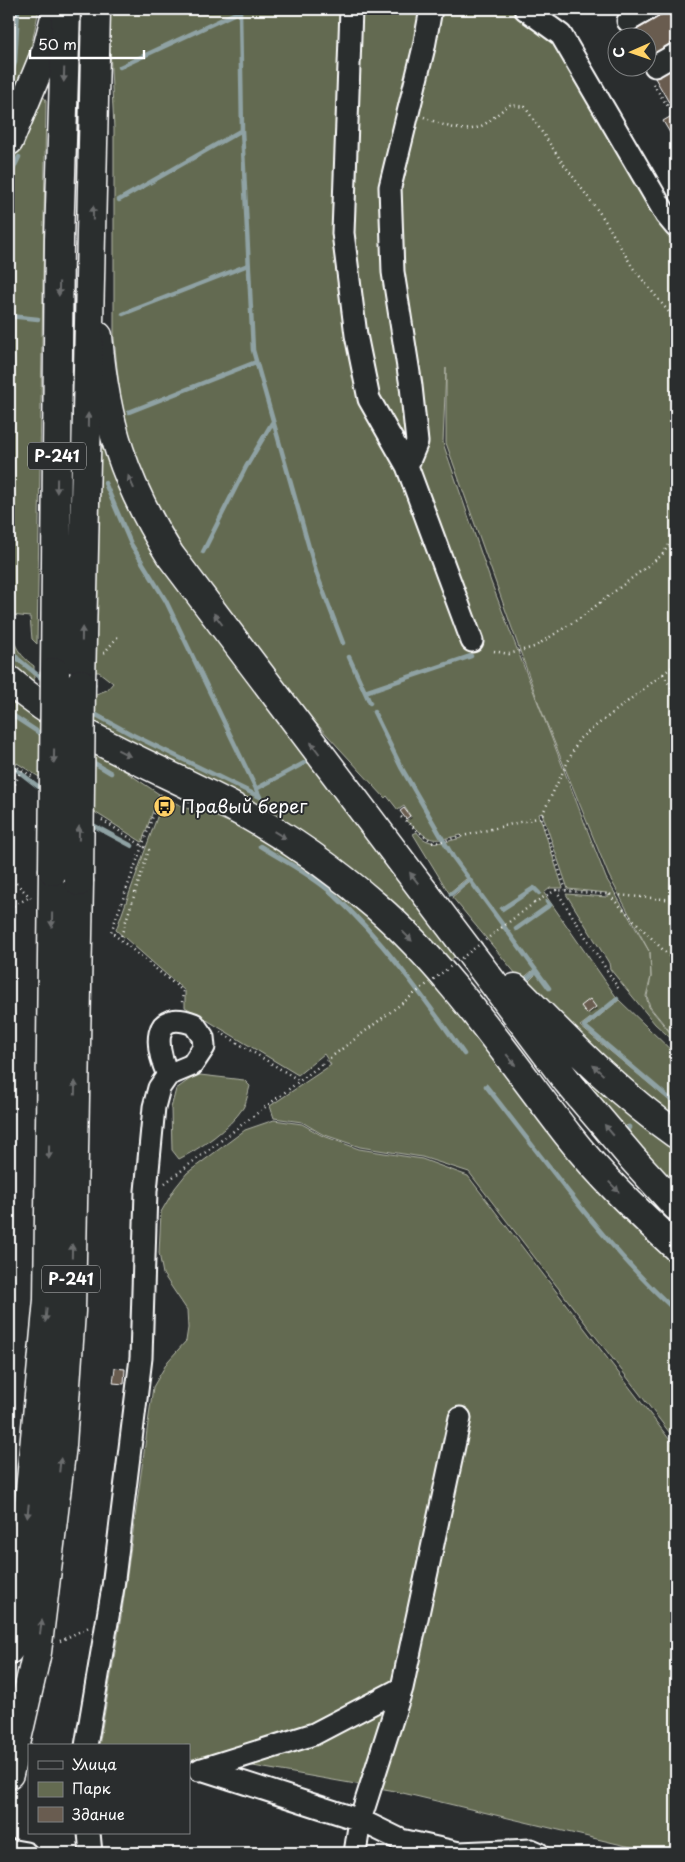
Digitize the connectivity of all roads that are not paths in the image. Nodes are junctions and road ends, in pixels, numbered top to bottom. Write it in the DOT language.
graph roads {
  1 [pos="57,9"];
  2 [pos="66,9"];
  3 [pos="96,9"];
  4 [pos="351,9"];
  5 [pos="431,9"];
  6 [pos="525,9"];
  7 [pos="649,9"];
  8 [pos="628,21"];
  9 [pos="676,54"];
  10 [pos="658,70"];
  11 [pos="9,141"];
  12 [pos="676,227"];
  13 [pos="92,262"];
  14 [pos="407,466"];
  15 [pos="472,641"];
  16 [pos="9,680"];
  17 [pos="444,916"];
  18 [pos="168,1075"];
  19 [pos="676,1134"];
  20 [pos="676,1206"];
  21 [pos="676,1247"];
  22 [pos="460,1418"];
  23 [pos="9,1650"];
  24 [pos="402,1688"];
  25 [pos="86,1744"];
  26 [pos="195,1771"];
  27 [pos="9,1774"];
  28 [pos="360,1820"];
  29 [pos="89,1834"];
  30 [pos="9,1850"];
  31 [pos="26,1853"];
  32 [pos="91,1853"];
  33 [pos="355,1853"];
  34 [pos="538,1853"];
  1 -- 11 [label="main road"];
  2 -- 23 [label="main road, Р-241, one-way, bridge"];
  13 -- 3 [label="main road, Р-241, one-way"];
  4 -- 14 [label="street"];
  5 -- 14 [label="street"];
  6 -- 12 [label="street"];
  7 -- 8 [label="street"];
  9 -- 10 [label="street"];
  17 -- 13 [label="main road, one-way"];
  27 -- 13 [label="main road, Р-241, one-way, bridge"];
  14 -- 15 [label="street"];
  16 -- 21 [label="main road, one-way"];
  19 -- 17 [label="main road, one-way"];
  20 -- 17 [label="main road, one-way"];
  18 -- 25 [label="street"];
  22 -- 24 [label="street"];
  24 -- 26 [label="street"];
  24 -- 28 [label="street"];
  26 -- 28 [label="street"];
  28 -- 33 [label="street"];
  28 -- 34 [label="street"];
  29 -- 32 [label="street"];
  30 -- 31 [label="street"];
}
